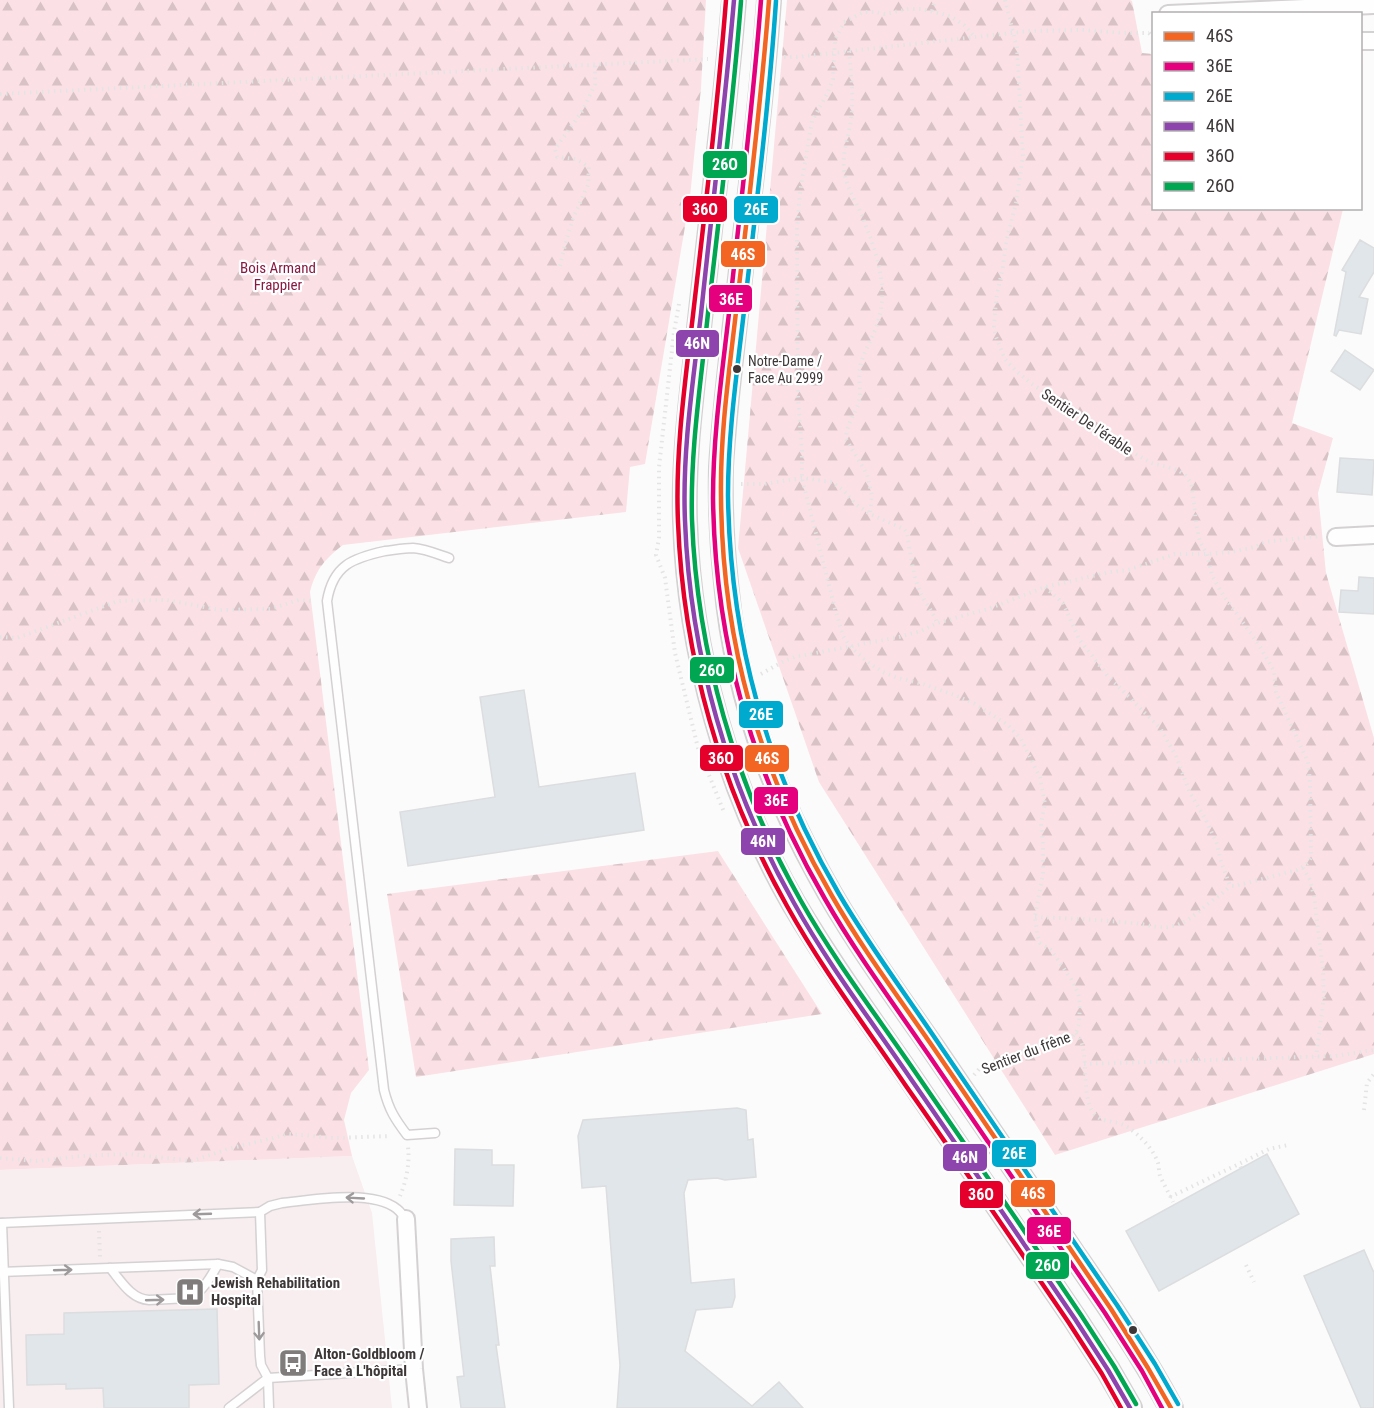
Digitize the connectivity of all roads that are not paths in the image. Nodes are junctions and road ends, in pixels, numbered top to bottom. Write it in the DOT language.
graph roads {
  1 [pos="734,0"];
  2 [pos="769,0"];
  3 [pos="1374,5"];
  4 [pos="1351,10"];
  5 [pos="1260,12"];
  6 [pos="1374,535"];
  7 [pos="1329,536"];
  8 [pos="449,558"];
  9 [pos="435,1133"];
  10 [pos="260,1212"];
  11 [pos="401,1214"];
  12 [pos="1,1223"];
  13 [pos="218,1264"];
  14 [pos="105,1268"];
  15 [pos="2,1272"];
  16 [pos="257,1280"];
  17 [pos="414,1369"];
  18 [pos="268,1378"];
  19 [pos="9,1408"];
  20 [pos="229,1408"];
  21 [pos="269,1408"];
  22 [pos="418,1408"];
  23 [pos="1130,1408"];
  24 [pos="1171,1408"];
  1 -- 23 [label="street"];
  2 -- 24 [label="street"];
  3 -- 4 [label="street"];
  4 -- 5 [label="street"];
  6 -- 7 [label="street"];
  8 -- 9 [label="lane"];
  11 -- 10 [label="lane, one-way"];
  10 -- 12 [label="lane, one-way"];
  10 -- 16 [label="lane"];
  11 -- 17 [label="street"];
  12 -- 15 [label="lane"];
  13 -- 14 [label="lane"];
  14 -- 13 [label="lane, one-way"];
  13 -- 16 [label="lane"];
  15 -- 14 [label="lane, one-way"];
  15 -- 19 [label="lane"];
  16 -- 18 [label="lane, one-way"];
  17 -- 18 [label="lane"];
  17 -- 22 [label="street"];
  18 -- 20 [label="lane"];
  18 -- 21 [label="lane"];
}
